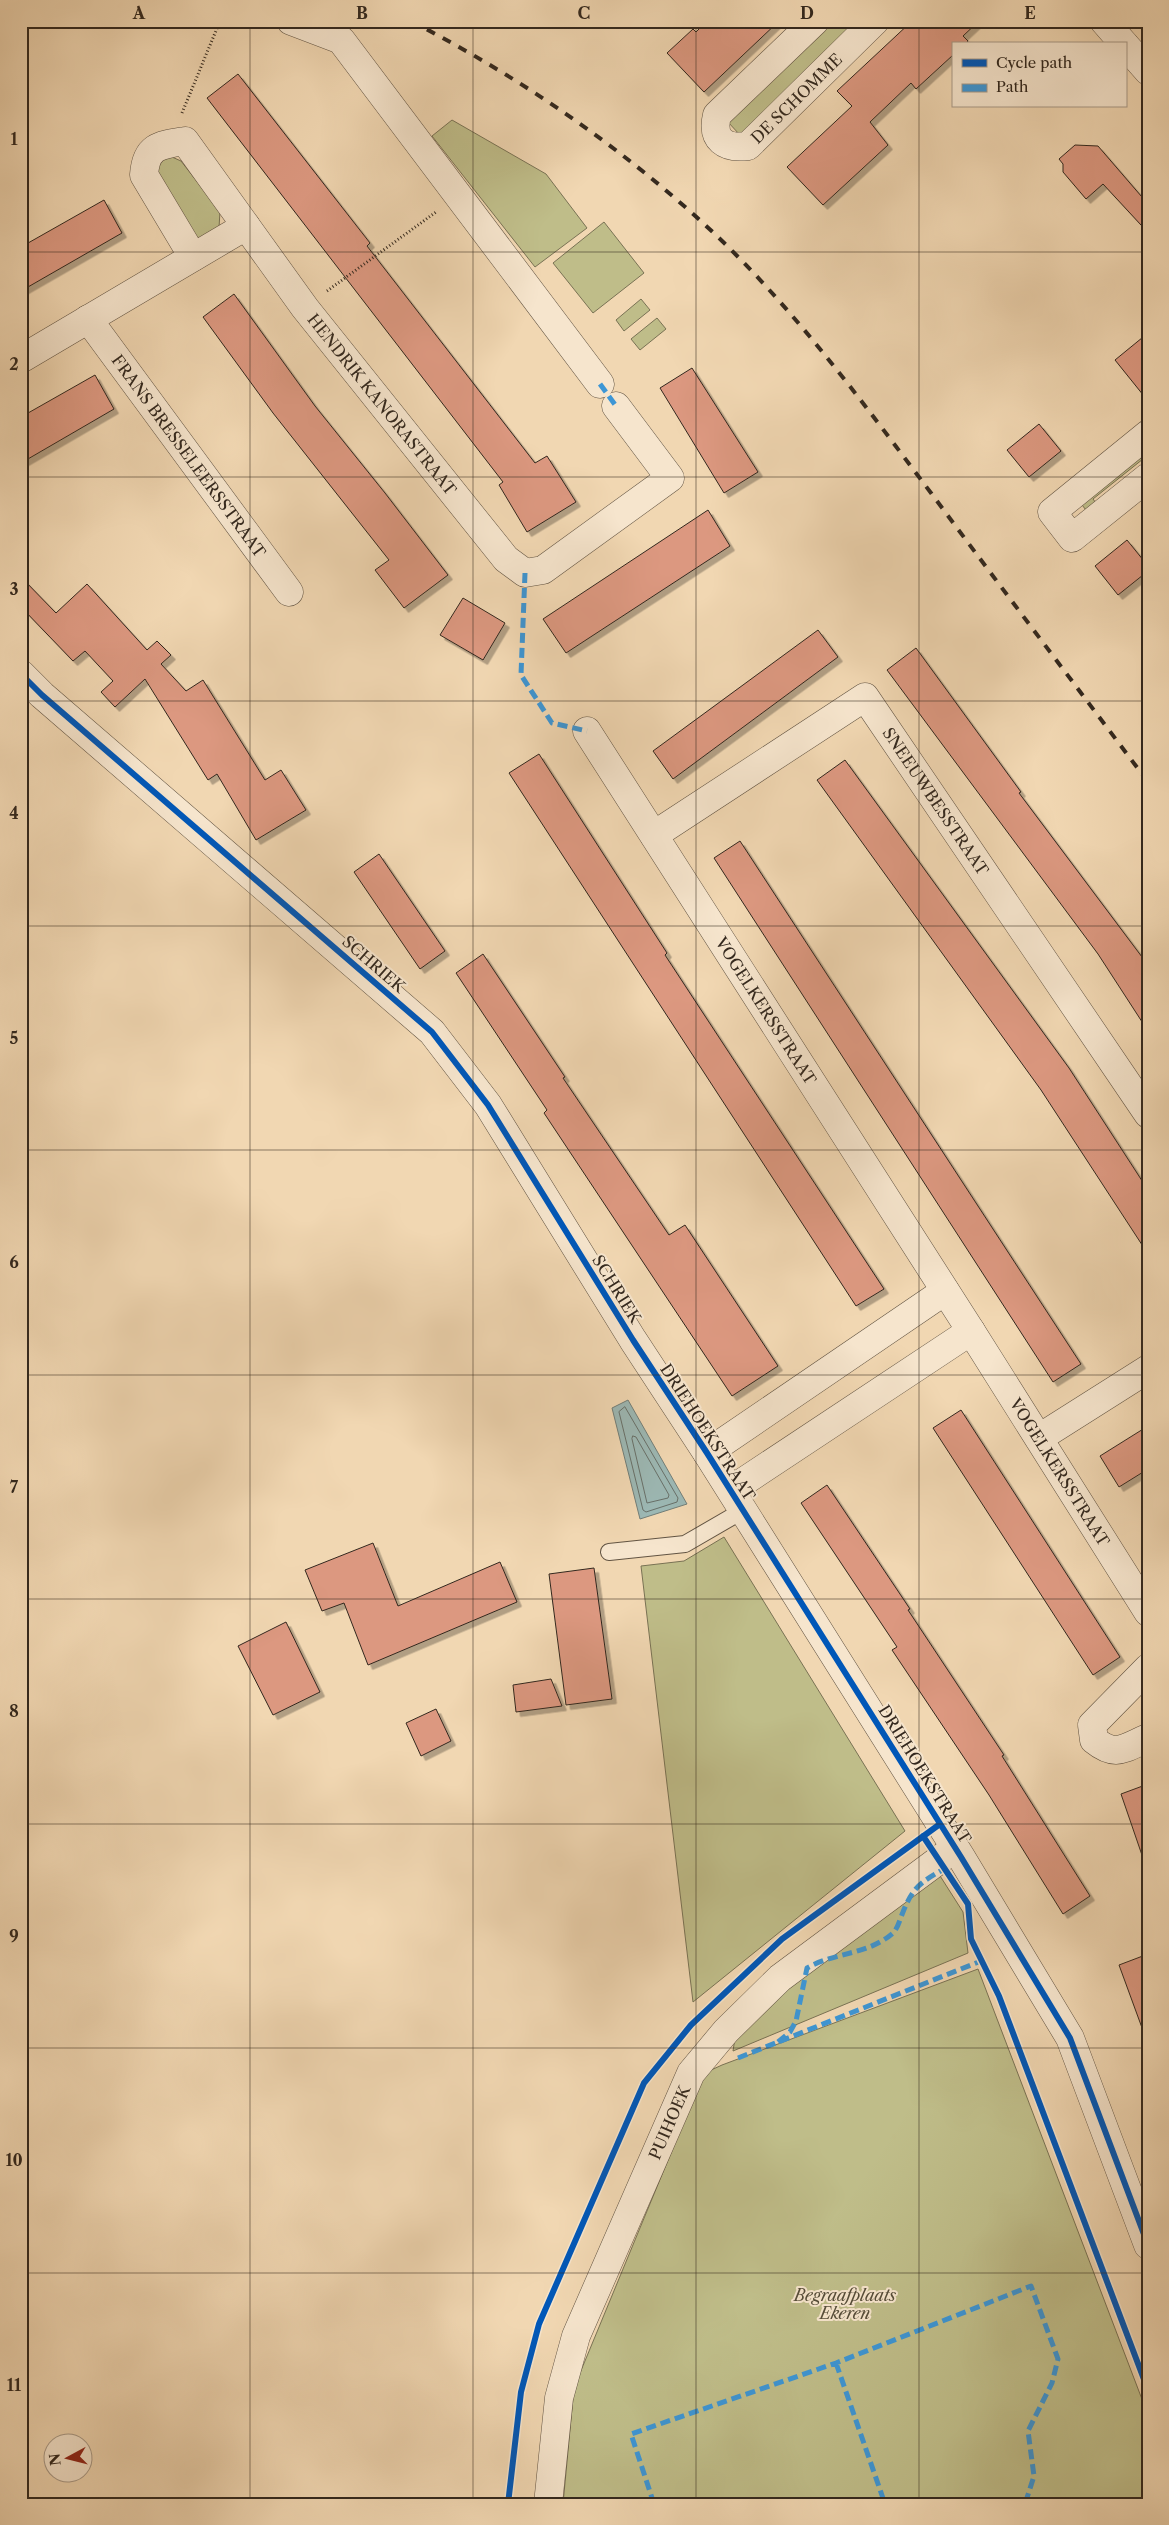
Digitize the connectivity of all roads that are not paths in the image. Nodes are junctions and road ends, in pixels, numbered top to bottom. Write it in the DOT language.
graph roads {
  1 [pos="291,21"];
  2 [pos="815,21"];
  3 [pos="875,21"];
  4 [pos="1104,21"];
  5 [pos="1122,42"];
  6 [pos="1126,47"];
  7 [pos="1148,70"];
  8 [pos="246,226"];
  9 [pos="193,257"];
  10 [pos="88,319"];
  11 [pos="21,359"];
  12 [pos="600,384"];
  13 [pos="616,406"];
  14 [pos="1148,434"];
  15 [pos="1148,477"];
  16 [pos="289,592"];
  17 [pos="21,674"];
  18 [pos="587,731"];
  19 [pos="654,835"];
  20 [pos="1148,1114"];
  21 [pos="945,1291"];
  22 [pos="971,1331"];
  23 [pos="633,1340"];
  24 [pos="1148,1369"];
  25 [pos="1039,1438"];
  26 [pos="707,1453"];
  27 [pos="736,1500"];
  28 [pos="609,1552"];
  29 [pos="1148,1612"];
  30 [pos="1148,1668"];
  31 [pos="1148,1738"];
  32 [pos="955,1848"];
  33 [pos="1148,2245"];
  34 [pos="548,2504"];
  1 -- 12 [label="street"];
  2 -- 3 [label="street, DE SCHOMME"];
  4 -- 5 [label="street"];
  6 -- 7 [label="street"];
  8 -- 9 [label="street"];
  8 -- 9 [label="street, HENDRIK KANORASTRAAT"];
  8 -- 13 [label="street, HENDRIK KANORASTRAAT"];
  9 -- 10 [label="street"];
  10 -- 11 [label="street"];
  10 -- 16 [label="street, FRANS BRESSELEERSSTRAAT"];
  14 -- 15 [label="street"];
  17 -- 23 [label="street, SCHRIEK"];
  18 -- 19 [label="street, VOGELKERSSTRAAT"];
  19 -- 20 [label="street, SNEEUWBESSTRAAT"];
  19 -- 21 [label="street, VOGELKERSSTRAAT"];
  21 -- 22 [label="street, VOGELKERSSTRAAT"];
  21 -- 26 [label="street"];
  22 -- 25 [label="street, VOGELKERSSTRAAT"];
  22 -- 27 [label="street"];
  23 -- 26 [label="street, DRIEHOEKSTRAAT"];
  24 -- 25 [label="street"];
  25 -- 29 [label="street, VOGELKERSSTRAAT"];
  26 -- 27 [label="street, DRIEHOEKSTRAAT"];
  27 -- 28 [label="lane"];
  27 -- 32 [label="street, DRIEHOEKSTRAAT"];
  30 -- 31 [label="street"];
  32 -- 33 [label="street, DRIEHOEKSTRAAT"];
  32 -- 34 [label="street, PUIHOEK"];
}
